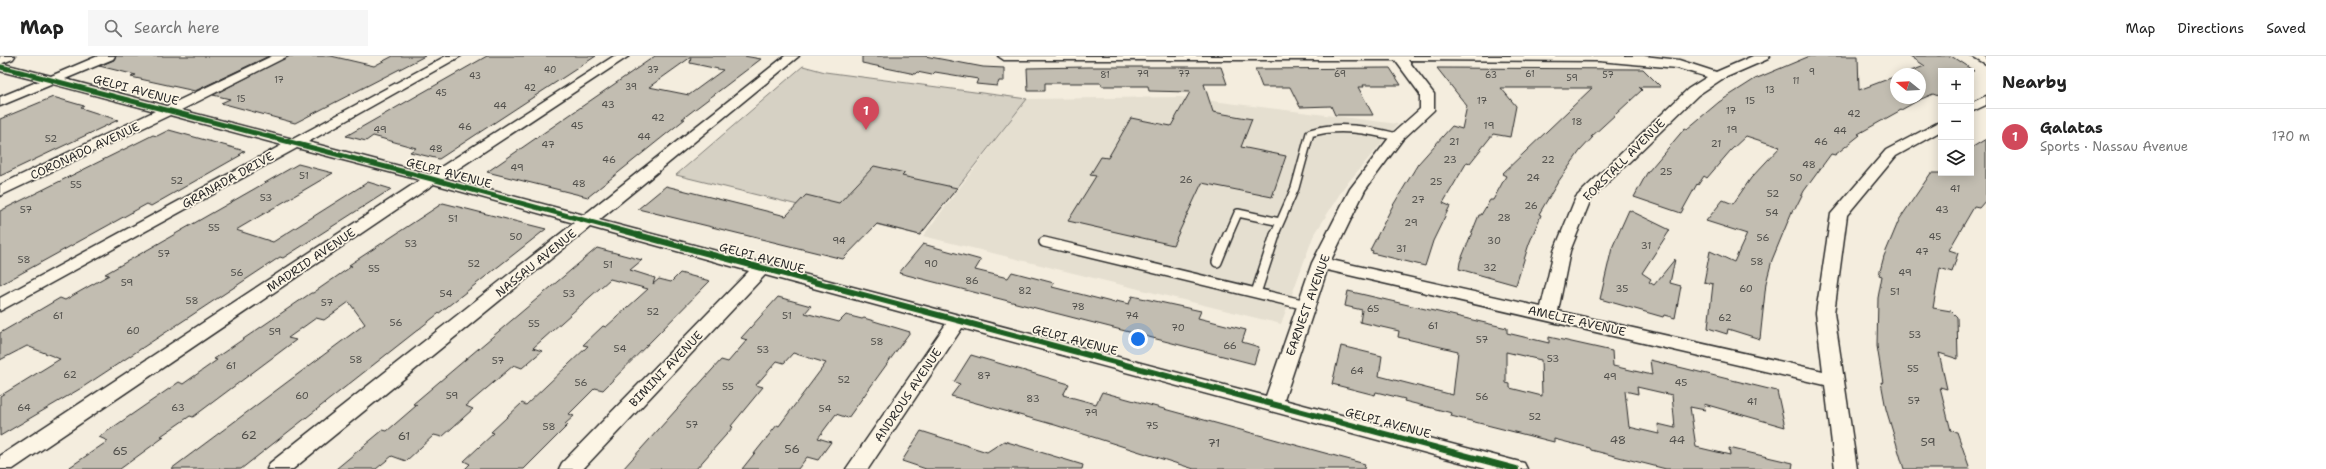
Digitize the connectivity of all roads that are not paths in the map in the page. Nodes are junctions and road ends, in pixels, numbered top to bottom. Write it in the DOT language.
graph roads {
  1 [pos="109,56"];
  2 [pos="282,56"];
  3 [pos="455,56"];
  4 [pos="623,56"];
  5 [pos="793,56"];
  6 [pos="1004,56"];
  7 [pos="1398,56"];
  8 [pos="1764,56"];
  9 [pos="1978,56"];
  10 [pos="3,60"];
  11 [pos="1986,60"];
  12 [pos="1716,76"];
  13 [pos="53,79"];
  14 [pos="1986,100"];
  15 [pos="0,102"];
  16 [pos="1974,106"];
  17 [pos="170,110"];
  18 [pos="1938,127"];
  19 [pos="1397,137"];
  20 [pos="295,143"];
  21 [pos="432,179"];
  22 [pos="0,191"];
  23 [pos="587,222"];
  24 [pos="1280,222"];
  25 [pos="1044,242"];
  26 [pos="1217,262"];
  27 [pos="1321,262"];
  28 [pos="761,269"];
  29 [pos="1256,293"];
  30 [pos="0,305"];
  31 [pos="1306,305"];
  32 [pos="1548,314"];
  33 [pos="958,320"];
  34 [pos="1834,380"];
  35 [pos="1273,403"];
  36 [pos="0,468"];
  37 [pos="278,469"];
  38 [pos="570,469"];
  39 [pos="857,469"];
  40 [pos="1516,469"];
  41 [pos="1846,469"];
  1 -- 13 [label="street"];
  2 -- 17 [label="street, CORONADO AVENUE"];
  3 -- 20 [label="street, GRANADA DRIVE"];
  4 -- 21 [label="street, MADRID AVENUE"];
  5 -- 23 [label="street, NASSAU AVENUE"];
  6 -- 7 [label="street"];
  7 -- 12 [label="street"];
  7 -- 19 [label="street, EARNEST AVENUE"];
  8 -- 12 [label="street, FORSTALL AVENUE"];
  9 -- 11 [label="street"];
  10 -- 13 [label="street, GELPI AVENUE"];
  12 -- 32 [label="street, FORSTALL AVENUE"];
  13 -- 15 [label="street"];
  13 -- 17 [label="street, GELPI AVENUE"];
  14 -- 16 [label="street"];
  17 -- 20 [label="street, GELPI AVENUE"];
  17 -- 22 [label="street, CORONADO AVENUE"];
  18 -- 34 [label="street"];
  19 -- 24 [label="lane"];
  19 -- 27 [label="street, EARNEST AVENUE"];
  20 -- 21 [label="street, GELPI AVENUE"];
  20 -- 30 [label="street, GRANADA DRIVE"];
  21 -- 23 [label="street, GELPI AVENUE"];
  21 -- 36 [label="street, MADRID AVENUE"];
  23 -- 28 [label="street, GELPI AVENUE"];
  23 -- 37 [label="street, NASSAU AVENUE"];
  24 -- 26 [label="lane"];
  24 -- 29 [label="lane"];
  25 -- 29 [label="lane"];
  27 -- 31 [label="street, EARNEST AVENUE"];
  27 -- 32 [label="street, AMELIE AVENUE"];
  28 -- 33 [label="street, GELPI AVENUE"];
  28 -- 38 [label="street, BIMINI AVENUE"];
  29 -- 31 [label="lane"];
  31 -- 35 [label="street, EARNEST AVENUE"];
  32 -- 34 [label="street, AMELIE AVENUE"];
  33 -- 35 [label="street, GELPI AVENUE"];
  33 -- 39 [label="street, ANDROUS AVENUE"];
  34 -- 41 [label="street"];
  35 -- 40 [label="street, GELPI AVENUE"];
}
